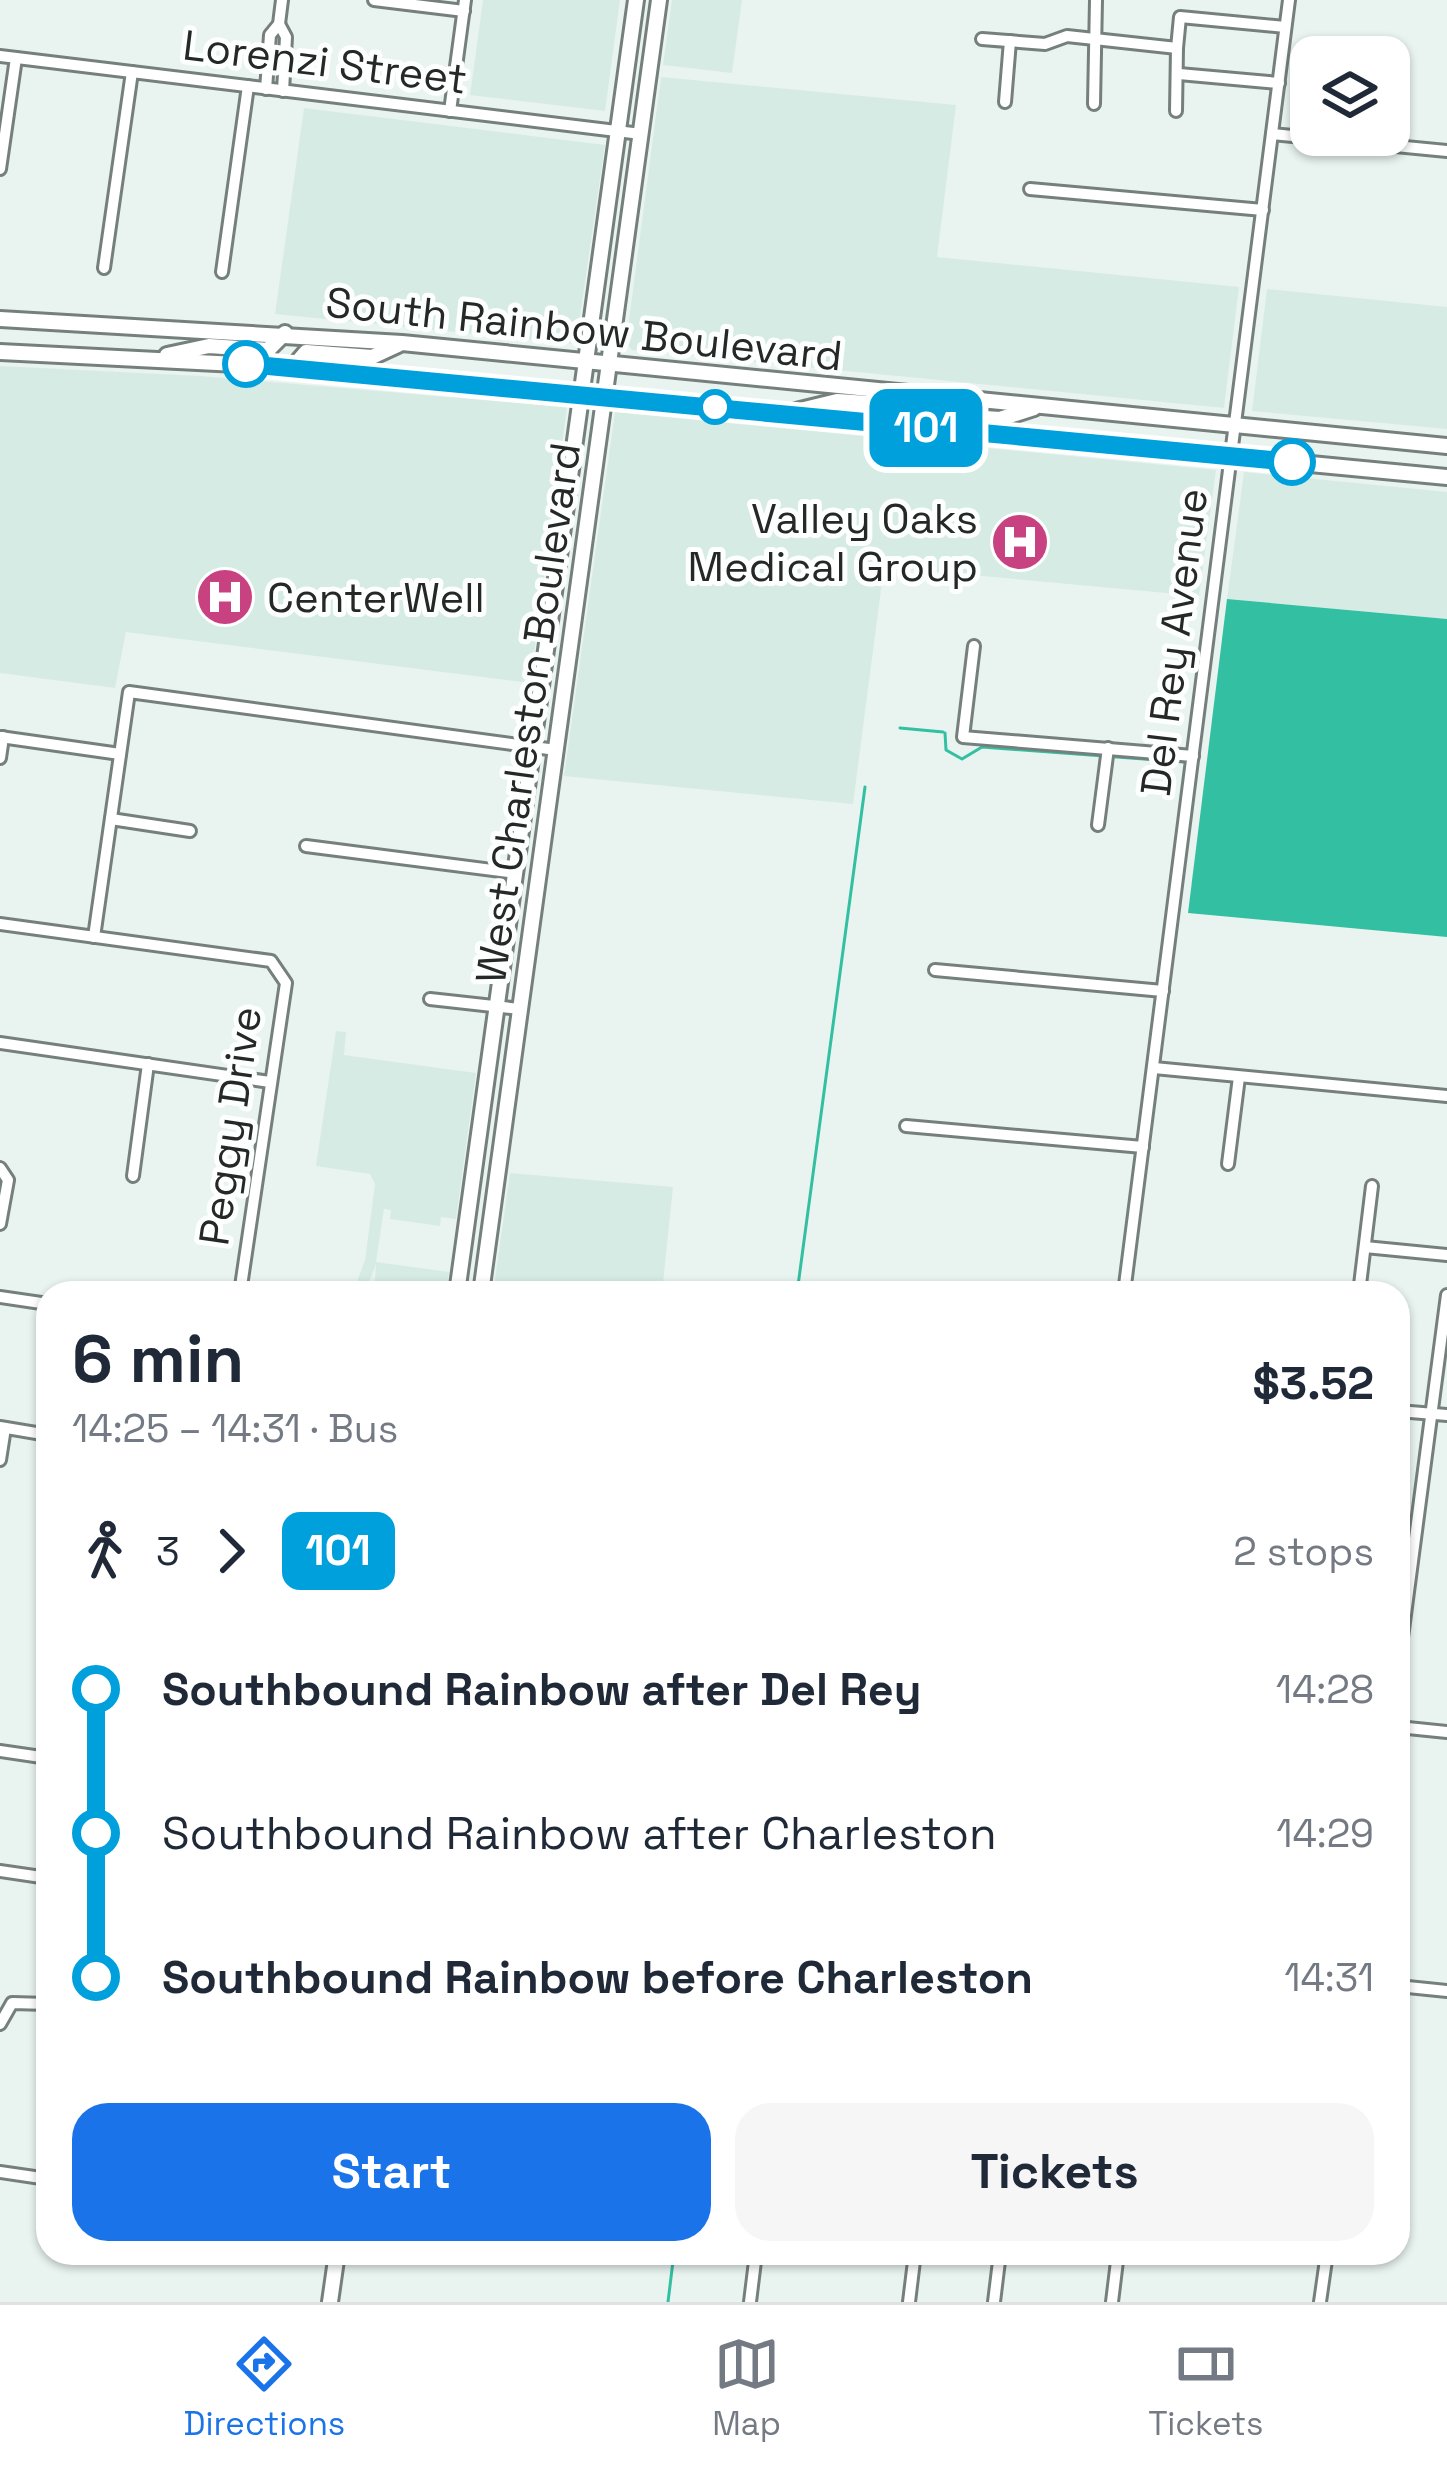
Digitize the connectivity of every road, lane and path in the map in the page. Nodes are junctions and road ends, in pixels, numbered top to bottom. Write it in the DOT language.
graph roads {
  1 [pos="282,0"];
  2 [pos="374,0"];
  3 [pos="636,0"];
  4 [pos="659,0"];
  5 [pos="1096,0"];
  6 [pos="1181,0"];
  7 [pos="1289,0"];
  8 [pos="464,6"];
  9 [pos="1180,17"];
  10 [pos="279,23"];
  11 [pos="1286,27"];
  12 [pos="982,39"];
  13 [pos="1099,39"];
  14 [pos="1010,40"];
  15 [pos="1177,48"];
  16 [pos="0,56"];
  17 [pos="16,58"];
  18 [pos="132,72"];
  19 [pos="1179,74"];
  20 [pos="1279,83"];
  21 [pos="248,86"];
  22 [pos="266,88"];
  23 [pos="283,91"];
  24 [pos="1005,102"];
  25 [pos="1094,104"];
  26 [pos="450,111"];
  27 [pos="1176,112"];
  28 [pos="618,131"];
  29 [pos="641,134"];
  30 [pos="1272,134"];
  31 [pos="1447,152"];
  32 [pos="0,169"];
  33 [pos="1030,189"];
  34 [pos="1263,210"];
  35 [pos="104,268"];
  36 [pos="222,272"];
  37 [pos="0,319"];
  38 [pos="284,333"];
  39 [pos="402,343"];
  40 [pos="0,352"];
  41 [pos="150,358"];
  42 [pos="586,361"];
  43 [pos="611,363"];
  44 [pos="293,367"];
  45 [pos="906,393"];
  46 [pos="582,394"];
  47 [pos="607,397"];
  48 [pos="1039,406"];
  49 [pos="785,414"];
  50 [pos="896,425"];
  51 [pos="1235,426"];
  52 [pos="1447,446"];
  53 [pos="1231,457"];
  54 [pos="1447,477"];
  55 [pos="974,646"];
  56 [pos="2,737"];
  57 [pos="533,747"];
  58 [pos="1108,748"];
  59 [pos="556,750"];
  60 [pos="120,754"];
  61 [pos="1192,756"];
  62 [pos="0,758"];
  63 [pos="111,819"];
  64 [pos="1098,825"];
  65 [pos="190,830"];
  66 [pos="306,846"];
  67 [pos="516,873"];
  68 [pos="0,924"];
  69 [pos="94,937"];
  70 [pos="935,970"];
  71 [pos="1163,992"];
  72 [pos="430,999"];
  73 [pos="497,1008"];
  74 [pos="520,1009"];
  75 [pos="0,1043"];
  76 [pos="148,1064"];
  77 [pos="1154,1068"];
  78 [pos="1239,1077"];
  79 [pos="269,1082"];
  80 [pos="1447,1096"];
  81 [pos="907,1126"];
  82 [pos="1143,1148"];
  83 [pos="1228,1164"];
  84 [pos="1,1169"];
  85 [pos="133,1177"];
  86 [pos="1372,1186"];
  87 [pos="0,1224"];
  88 [pos="1365,1247"];
  89 [pos="1447,1256"];
  90 [pos="242,1281"];
  91 [pos="459,1281"];
  92 [pos="483,1281"];
  93 [pos="1126,1281"];
  94 [pos="1361,1281"];
  95 [pos="1447,1295"];
  96 [pos="0,1297"];
  97 [pos="36,1302"];
  98 [pos="1410,1413"];
  99 [pos="1432,1414"];
  100 [pos="1447,1415"];
  101 [pos="2,1427"];
  102 [pos="36,1433"];
  103 [pos="0,1460"];
  104 [pos="1410,1578"];
  105 [pos="1410,1728"];
  106 [pos="1447,1732"];
  107 [pos="0,1751"];
  108 [pos="36,1756"];
  109 [pos="0,1871"];
  110 [pos="36,1876"];
  111 [pos="1410,1987"];
  112 [pos="1447,1990"];
  113 [pos="36,2004"];
  114 [pos="0,2024"];
  115 [pos="0,2172"];
  116 [pos="36,2177"];
  117 [pos="335,2265"];
  118 [pos="755,2265"];
  119 [pos="914,2265"];
  120 [pos="999,2265"];
  121 [pos="1117,2265"];
  122 [pos="1325,2265"];
  123 [pos="330,2302"];
  124 [pos="750,2302"];
  125 [pos="909,2302"];
  126 [pos="994,2302"];
  127 [pos="1112,2302"];
  128 [pos="1320,2302"];
  1 -- 10 [label="street"];
  2 -- 8 [label="street"];
  3 -- 28 [label="main road, West Charleston Boulevard"];
  4 -- 29 [label="main road, West Charleston Boulevard"];
  5 -- 13 [label="street"];
  6 -- 9 [label="street"];
  7 -- 11 [label="street, Del Rey Avenue"];
  8 -- 26 [label="street"];
  9 -- 11 [label="street"];
  9 -- 15 [label="street"];
  10 -- 22 [label="street"];
  10 -- 23 [label="street"];
  11 -- 20 [label="street, Del Rey Avenue"];
  12 -- 14 [label="street"];
  13 -- 14 [label="street"];
  13 -- 15 [label="street"];
  13 -- 25 [label="street"];
  14 -- 24 [label="street"];
  15 -- 19 [label="street"];
  16 -- 17 [label="street, Lorenzi Street"];
  17 -- 18 [label="street, Lorenzi Street"];
  17 -- 32 [label="street"];
  18 -- 21 [label="street, Lorenzi Street"];
  18 -- 35 [label="street"];
  19 -- 20 [label="street"];
  19 -- 27 [label="street"];
  20 -- 30 [label="street, Del Rey Avenue"];
  21 -- 22 [label="street, Lorenzi Street"];
  21 -- 36 [label="street"];
  22 -- 23 [label="street, Lorenzi Street"];
  23 -- 26 [label="street, Lorenzi Street"];
  26 -- 28 [label="street, Lorenzi Street"];
  28 -- 29 [label="street, Lorenzi Street"];
  28 -- 42 [label="main road, West Charleston Boulevard"];
  29 -- 43 [label="main road, West Charleston Boulevard"];
  30 -- 31 [label="street"];
  30 -- 34 [label="street, Del Rey Avenue"];
  33 -- 34 [label="street"];
  34 -- 51 [label="street, Del Rey Avenue"];
  37 -- 38 [label="main road, South Rainbow Boulevard"];
  38 -- 39 [label="main road, South Rainbow Boulevard"];
  38 -- 41 [label="main road"];
  39 -- 42 [label="main road, South Rainbow Boulevard"];
  39 -- 44 [label="main road"];
  40 -- 41 [label="main road, South Rainbow Boulevard"];
  41 -- 44 [label="main road, South Rainbow Boulevard"];
  42 -- 43 [label="main road, South Rainbow Boulevard"];
  42 -- 46 [label="main road, West Charleston Boulevard"];
  43 -- 45 [label="main road, South Rainbow Boulevard"];
  43 -- 47 [label="main road, West Charleston Boulevard"];
  44 -- 46 [label="main road, South Rainbow Boulevard"];
  45 -- 48 [label="main road, South Rainbow Boulevard"];
  45 -- 49 [label="main road"];
  46 -- 47 [label="main road, South Rainbow Boulevard"];
  46 -- 57 [label="main road, West Charleston Boulevard"];
  47 -- 49 [label="main road, South Rainbow Boulevard"];
  47 -- 59 [label="main road, West Charleston Boulevard"];
  48 -- 50 [label="main road"];
  48 -- 51 [label="main road, South Rainbow Boulevard"];
  49 -- 50 [label="main road, South Rainbow Boulevard"];
  50 -- 53 [label="main road, South Rainbow Boulevard"];
  51 -- 52 [label="main road, South Rainbow Boulevard"];
  51 -- 53 [label="street, Del Rey Avenue"];
  53 -- 54 [label="main road, South Rainbow Boulevard"];
  53 -- 61 [label="street, Del Rey Avenue"];
  55 -- 58 [label="street"];
  56 -- 60 [label="street"];
  56 -- 62 [label="street"];
  57 -- 59 [label="street"];
  57 -- 60 [label="street"];
  57 -- 67 [label="main road, West Charleston Boulevard"];
  58 -- 61 [label="street"];
  58 -- 64 [label="street"];
  59 -- 74 [label="main road, West Charleston Boulevard"];
  60 -- 63 [label="street"];
  61 -- 71 [label="street, Del Rey Avenue"];
  63 -- 65 [label="street"];
  63 -- 69 [label="street"];
  66 -- 67 [label="street"];
  67 -- 73 [label="main road, West Charleston Boulevard"];
  68 -- 69 [label="street"];
  69 -- 79 [label="street, Peggy Drive"];
  70 -- 71 [label="street"];
  71 -- 77 [label="street, Del Rey Avenue"];
  72 -- 73 [label="street"];
  73 -- 74 [label="street"];
  73 -- 91 [label="main road, West Charleston Boulevard"];
  74 -- 92 [label="main road, West Charleston Boulevard"];
  75 -- 76 [label="street"];
  76 -- 79 [label="street"];
  76 -- 85 [label="street"];
  77 -- 78 [label="street"];
  77 -- 82 [label="street, Del Rey Avenue"];
  78 -- 80 [label="street"];
  78 -- 83 [label="street"];
  79 -- 90 [label="street, Peggy Drive"];
  81 -- 82 [label="street"];
  82 -- 93 [label="street, Del Rey Avenue"];
  84 -- 87 [label="street"];
  86 -- 88 [label="street"];
  88 -- 89 [label="street"];
  88 -- 94 [label="street"];
  95 -- 99 [label="street"];
  96 -- 97 [label="street"];
  98 -- 99 [label="street"];
  99 -- 100 [label="street"];
  99 -- 104 [label="street"];
  101 -- 102 [label="street"];
  101 -- 103 [label="street"];
  105 -- 106 [label="street"];
  107 -- 108 [label="street"];
  109 -- 110 [label="street"];
  111 -- 112 [label="street"];
  113 -- 114 [label="street"];
  115 -- 116 [label="street"];
  117 -- 123 [label="main road"];
  118 -- 124 [label="street"];
  119 -- 125 [label="street"];
  120 -- 126 [label="street"];
  121 -- 127 [label="street"];
  122 -- 128 [label="street"];
}
